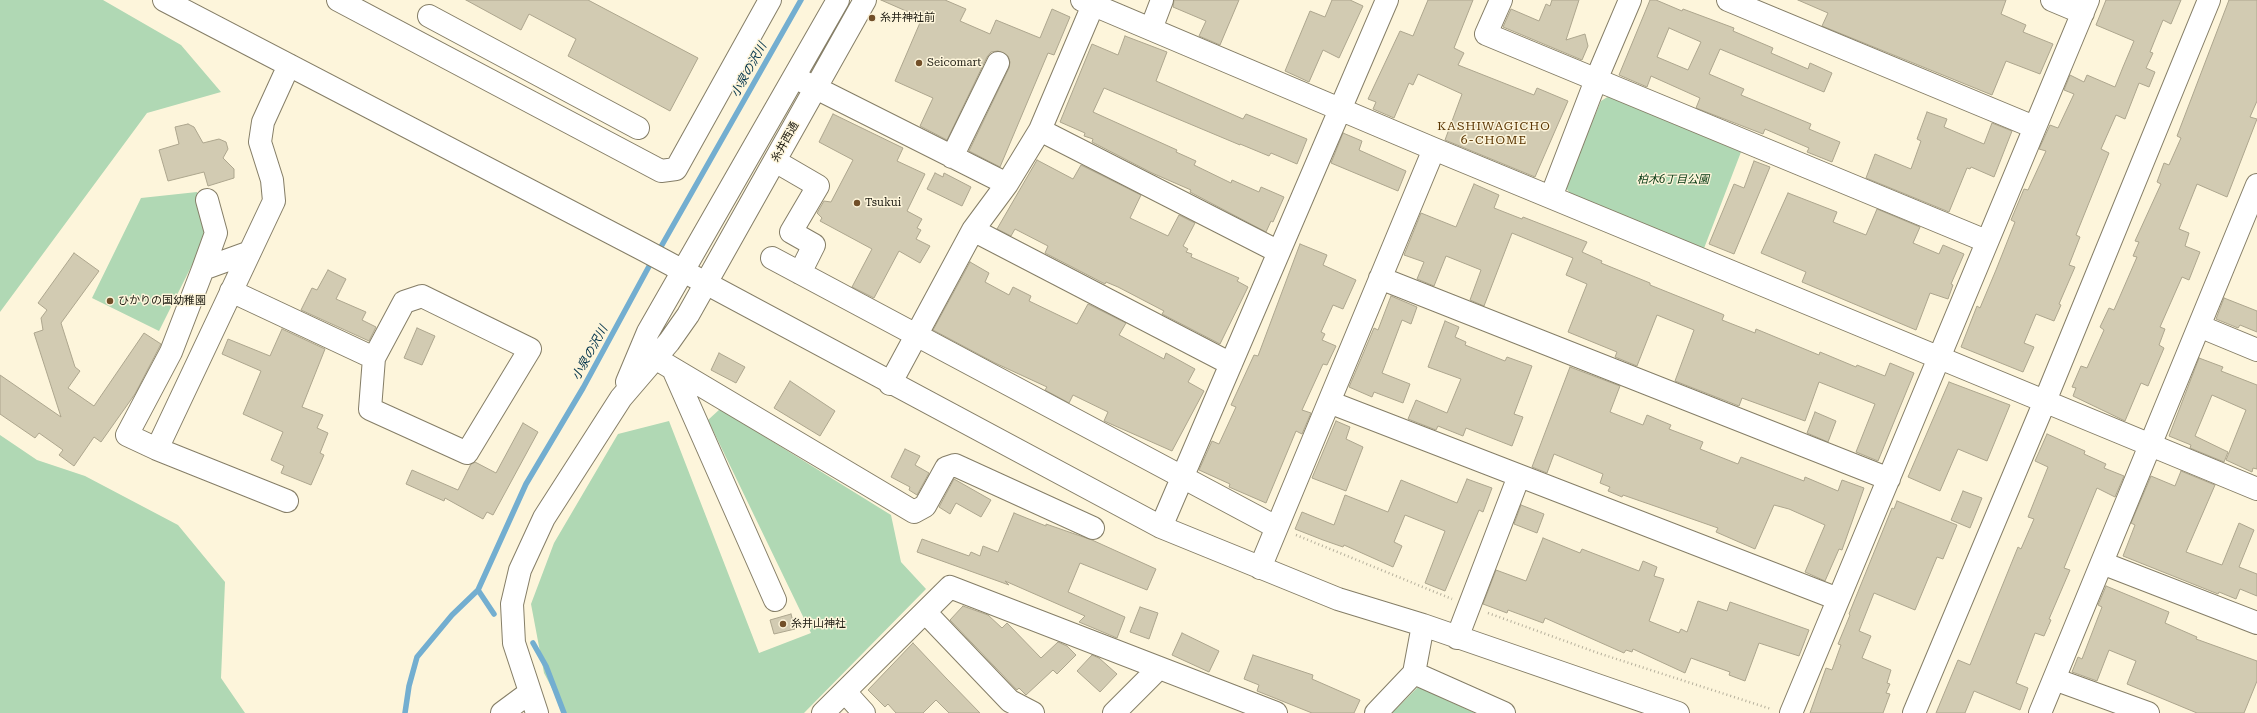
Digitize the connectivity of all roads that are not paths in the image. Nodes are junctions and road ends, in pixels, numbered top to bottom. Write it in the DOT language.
graph roads {
  1 [pos="164,0"];
  2 [pos="338,0"];
  3 [pos="770,0"];
  4 [pos="838,0"];
  5 [pos="864,0"];
  6 [pos="1162,0"];
  7 [pos="1387,0"];
  8 [pos="1500,0"];
  9 [pos="1630,0"];
  10 [pos="1728,0"];
  11 [pos="2052,0"];
  12 [pos="2209,0"];
  13 [pos="1087,2"];
  14 [pos="2085,6"];
  15 [pos="429,16"];
  16 [pos="1151,29"];
  17 [pos="998,63"];
  18 [pos="519,64"];
  19 [pos="289,66"];
  20 [pos="795,78"];
  21 [pos="1596,80"];
  22 [pos="815,88"];
  23 [pos="506,89"];
  24 [pos="1339,110"];
  25 [pos="2034,127"];
  26 [pos="638,128"];
  27 [pos="1040,130"];
  28 [pos="1434,149"];
  29 [pos="952,157"];
  30 [pos="775,161"];
  31 [pos="1007,184"];
  32 [pos="2257,185"];
  33 [pos="1551,197"];
  34 [pos="207,200"];
  35 [pos="2251,216"];
  36 [pos="973,230"];
  37 [pos="1986,241"];
  38 [pos="250,252"];
  39 [pos="1279,252"];
  40 [pos="772,258"];
  41 [pos="674,267"];
  42 [pos="203,269"];
  43 [pos="800,273"];
  44 [pos="1380,278"];
  45 [pos="705,284"];
  46 [pos="231,291"];
  47 [pos="2199,326"];
  48 [pos="916,336"];
  49 [pos="2257,350"];
  50 [pos="1938,357"];
  51 [pos="374,358"];
  52 [pos="664,364"];
  53 [pos="1231,364"];
  54 [pos="890,384"];
  55 [pos="621,398"];
  56 [pos="2045,401"];
  57 [pos="1329,402"];
  58 [pos="2151,445"];
  59 [pos="157,449"];
  60 [pos="1519,476"];
  61 [pos="1182,478"];
  62 [pos="1889,479"];
  63 [pos="2257,489"];
  64 [pos="287,501"];
  65 [pos="1161,527"];
  66 [pos="1276,527"];
  67 [pos="1093,528"];
  68 [pos="2102,563"];
  69 [pos="1260,568"];
  70 [pos="1838,599"];
  71 [pos="775,600"];
  72 [pos="926,613"];
  73 [pos="2257,623"];
  74 [pos="1423,625"];
  75 [pos="1457,638"];
  76 [pos="1159,668"];
  77 [pos="1414,673"];
  78 [pos="2054,679"];
  79 [pos="844,692"];
  80 [pos="533,703"];
  81 [pos="1784,712"];
  82 [pos="502,713"];
  83 [pos="823,713"];
  84 [pos="864,713"];
  85 [pos="1033,713"];
  86 [pos="1114,713"];
  87 [pos="1276,713"];
  88 [pos="1376,713"];
  89 [pos="1504,713"];
  90 [pos="1678,713"];
  91 [pos="1914,713"];
  92 [pos="2040,713"];
  93 [pos="2148,713"];
  1 -- 19 [label="street"];
  2 -- 23 [label="street"];
  3 -- 23 [label="street"];
  4 -- 20 [label="street, 糸井西通"];
  5 -- 22 [label="street, 糸井西通"];
  6 -- 16 [label="street"];
  7 -- 24 [label="street"];
  8 -- 21 [label="street"];
  9 -- 21 [label="street"];
  10 -- 25 [label="street"];
  11 -- 14 [label="street"];
  12 -- 56 [label="street"];
  13 -- 16 [label="street"];
  13 -- 27 [label="street"];
  14 -- 25 [label="street"];
  15 -- 18 [label="street"];
  16 -- 24 [label="street"];
  17 -- 29 [label="street"];
  18 -- 23 [label="street"];
  18 -- 26 [label="street"];
  19 -- 38 [label="street"];
  19 -- 41 [label="street"];
  20 -- 22 [label="street"];
  20 -- 41 [label="street, 糸井西通"];
  21 -- 33 [label="street"];
  21 -- 37 [label="street"];
  22 -- 29 [label="street"];
  22 -- 30 [label="street, 糸井西通"];
  24 -- 28 [label="street"];
  24 -- 39 [label="street"];
  25 -- 37 [label="street"];
  27 -- 31 [label="street"];
  27 -- 39 [label="street"];
  28 -- 33 [label="street"];
  28 -- 44 [label="street"];
  29 -- 31 [label="street"];
  30 -- 43 [label="street"];
  30 -- 45 [label="street, 糸井西通"];
  31 -- 36 [label="street"];
  32 -- 35 [label="street"];
  33 -- 50 [label="street"];
  34 -- 42 [label="street"];
  35 -- 47 [label="street"];
  36 -- 48 [label="street"];
  36 -- 53 [label="street"];
  37 -- 50 [label="street"];
  38 -- 42 [label="street"];
  38 -- 46 [label="street"];
  39 -- 53 [label="street"];
  40 -- 43 [label="street"];
  41 -- 45 [label="street"];
  41 -- 55 [label="street, 糸井西通"];
  42 -- 59 [label="street"];
  43 -- 48 [label="street"];
  44 -- 57 [label="street"];
  44 -- 62 [label="street"];
  45 -- 52 [label="street, 糸井西通"];
  45 -- 54 [label="street"];
  46 -- 51 [label="street"];
  46 -- 59 [label="street"];
  47 -- 49 [label="street"];
  47 -- 58 [label="street"];
  48 -- 54 [label="street"];
  48 -- 61 [label="street"];
  50 -- 56 [label="street"];
  50 -- 62 [label="street"];
  51 -- 51 [label="street"];
  52 -- 55 [label="street, 糸井西通"];
  52 -- 67 [label="street"];
  52 -- 71 [label="street"];
  53 -- 61 [label="street"];
  54 -- 65 [label="street"];
  55 -- 80 [label="street"];
  56 -- 58 [label="street"];
  56 -- 91 [label="street"];
  57 -- 60 [label="street"];
  57 -- 66 [label="street"];
  58 -- 63 [label="street"];
  58 -- 68 [label="street"];
  59 -- 64 [label="street"];
  60 -- 70 [label="street"];
  60 -- 75 [label="street"];
  61 -- 65 [label="street"];
  61 -- 66 [label="street"];
  62 -- 70 [label="street"];
  65 -- 69 [label="street"];
  66 -- 69 [label="street"];
  68 -- 73 [label="street"];
  68 -- 78 [label="street"];
  69 -- 74 [label="street"];
  70 -- 81 [label="street"];
  72 -- 76 [label="street"];
  72 -- 79 [label="street"];
  72 -- 85 [label="street"];
  74 -- 75 [label="street"];
  74 -- 77 [label="street"];
  75 -- 90 [label="street"];
  76 -- 86 [label="street"];
  76 -- 87 [label="street"];
  77 -- 88 [label="street"];
  77 -- 89 [label="street"];
  78 -- 92 [label="street"];
  78 -- 93 [label="street"];
  79 -- 83 [label="street"];
  79 -- 84 [label="street"];
  80 -- 82 [label="street"];
}
